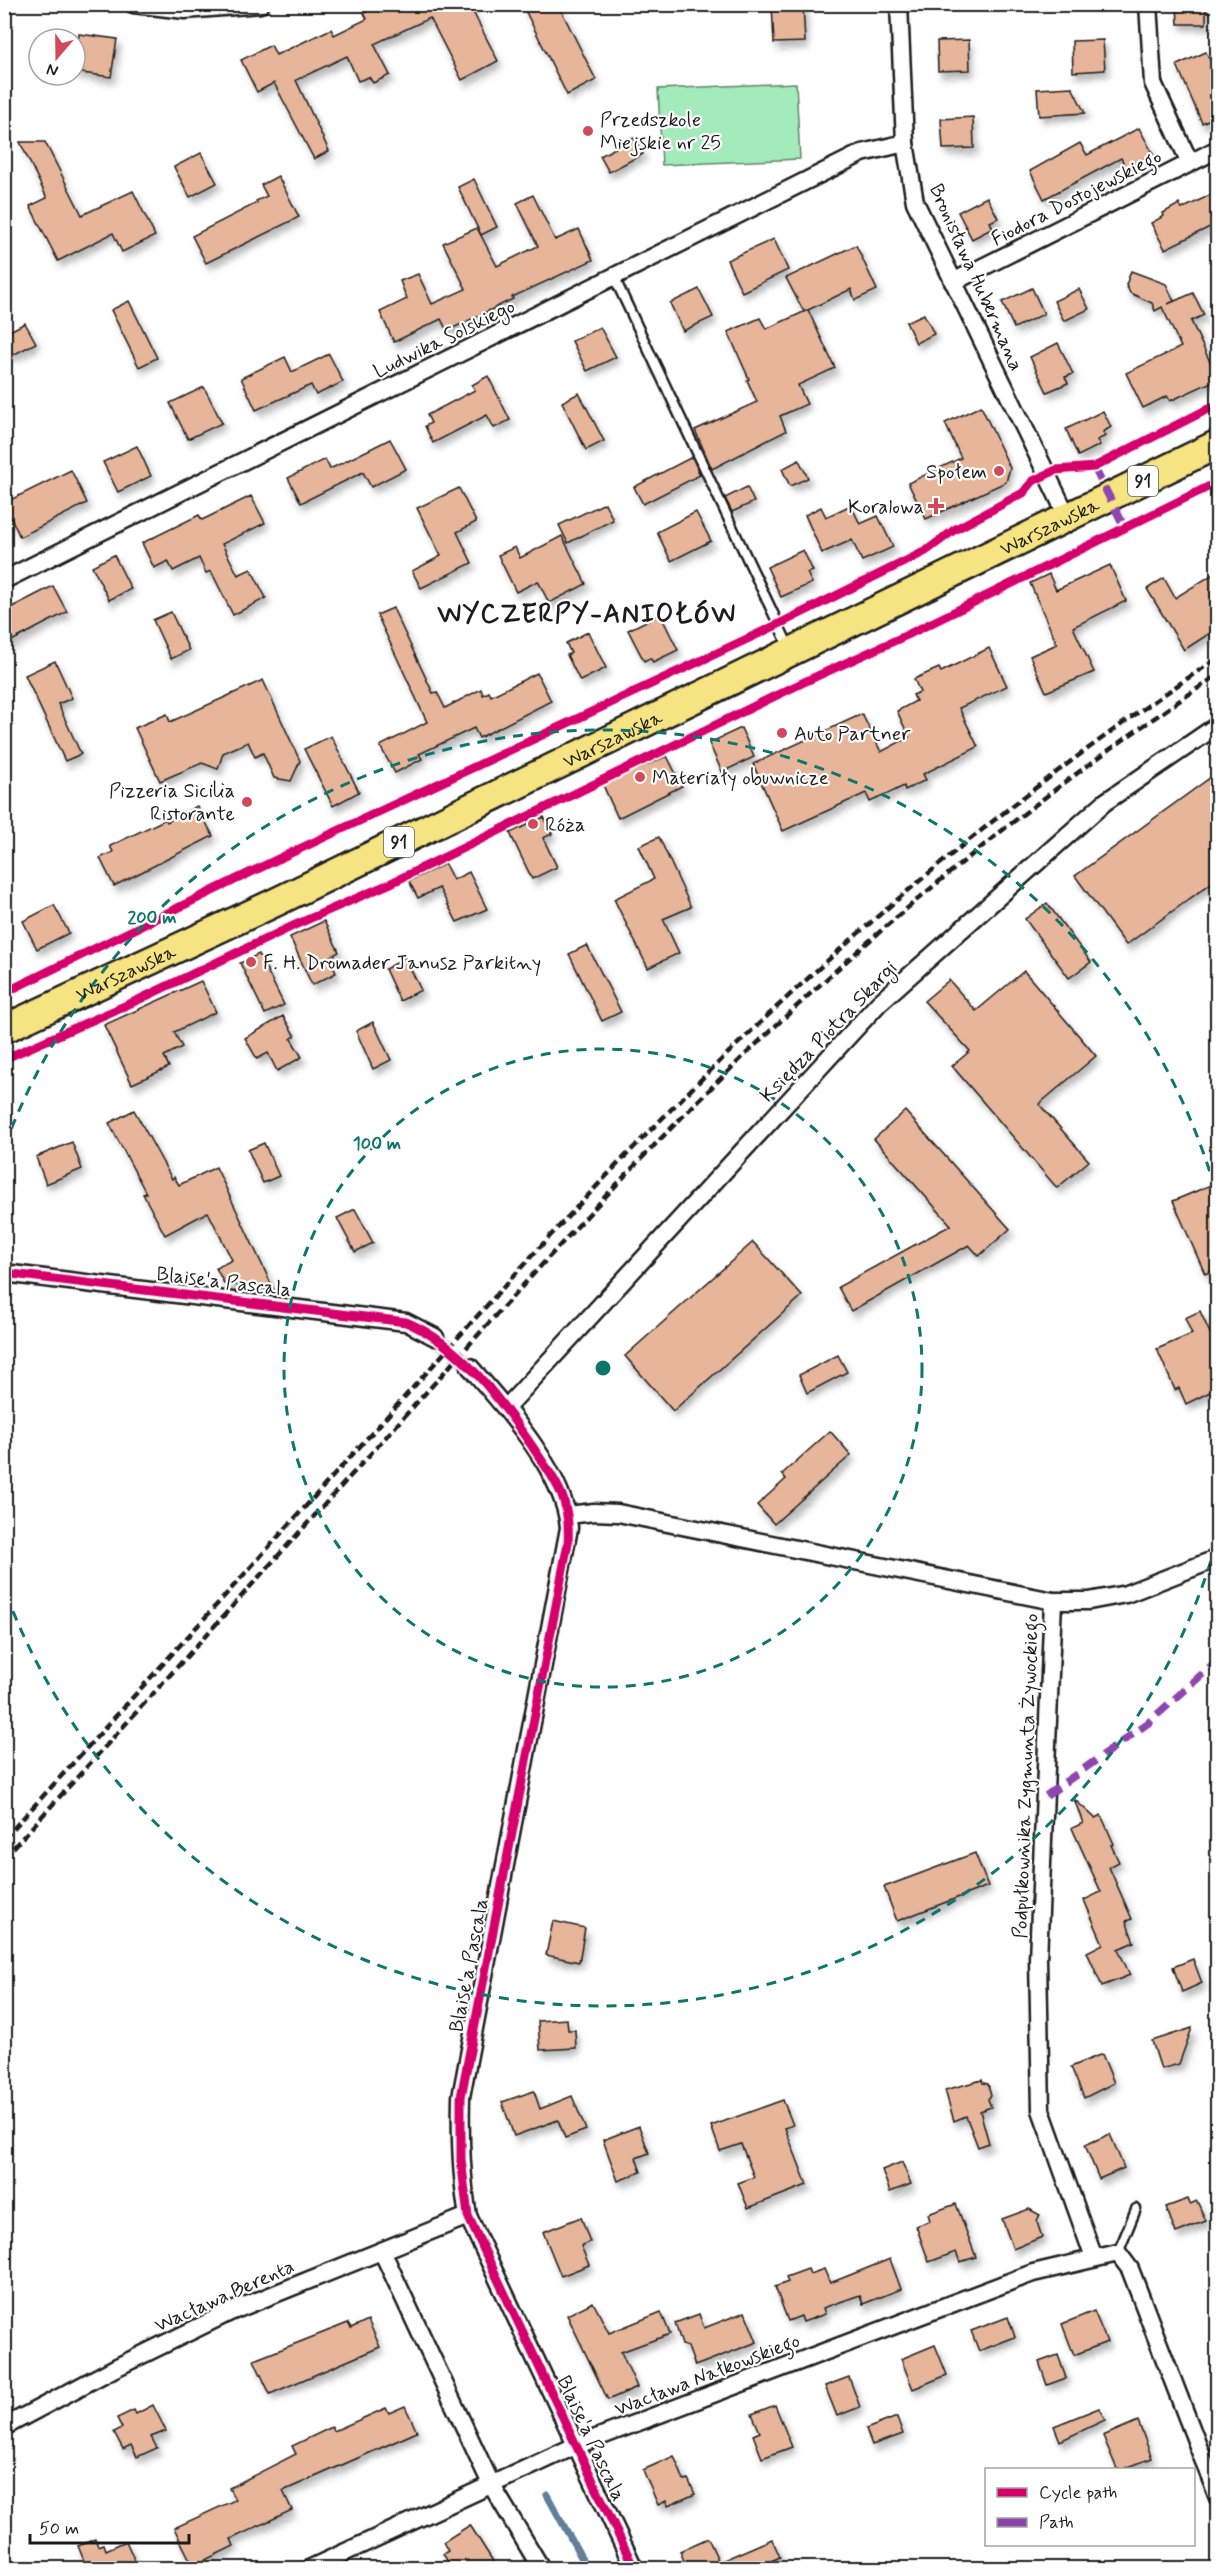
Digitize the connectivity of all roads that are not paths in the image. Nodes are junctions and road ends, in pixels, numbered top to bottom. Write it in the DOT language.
graph roads {
  1 [pos="133,4"];
  2 [pos="261,4"];
  3 [pos="898,4"];
  4 [pos="1148,4"];
  5 [pos="905,143"];
  6 [pos="1218,149"];
  7 [pos="1190,162"];
  8 [pos="614,277"];
  9 [pos="953,282"];
  10 [pos="1218,444"];
  11 [pos="1068,518"];
  12 [pos="4,580"];
  13 [pos="792,652"];
  14 [pos="1218,726"];
  15 [pos="4,1029"];
  16 [pos="4,1273"];
  17 [pos="435,1337"];
  18 [pos="470,1367"];
  19 [pos="506,1408"];
  20 [pos="568,1515"];
  21 [pos="1218,1558"];
  22 [pos="1053,1601"];
  23 [pos="1136,2209"];
  24 [pos="468,2216"];
  25 [pos="382,2251"];
  26 [pos="1118,2253"];
  27 [pos="1094,2258"];
  28 [pos="4,2427"];
  29 [pos="575,2446"];
  30 [pos="492,2486"];
  31 [pos="1218,2498"];
  32 [pos="311,2568"];
  33 [pos="541,2568"];
  34 [pos="634,2568"];
  1 -- 2 [label="street"];
  3 -- 5 [label="street, Bronisława Hubermana"];
  4 -- 7 [label="street"];
  5 -- 8 [label="street, Ludwika Solskiego"];
  5 -- 9 [label="street, Bronisława Hubermana"];
  6 -- 7 [label="street, Fiodora Dostojewskiego"];
  7 -- 9 [label="street, Fiodora Dostojewskiego"];
  8 -- 12 [label="street, Ludwika Solskiego"];
  8 -- 13 [label="lane"];
  9 -- 11 [label="street, Bronisława Hubermana"];
  10 -- 11 [label="main road, Warszawska / 91"];
  11 -- 13 [label="main road, Warszawska / 91"];
  13 -- 15 [label="main road, Warszawska / 91"];
  14 -- 19 [label="street, Księdza Piotra Skargi"];
  16 -- 17 [label="street, Blaise'a Pascala"];
  18 -- 19 [label="street, Blaise'a Pascala"];
  19 -- 20 [label="street, Blaise'a Pascala"];
  20 -- 22 [label="street, Podpułkownika Zygmunta Żywockiego"];
  20 -- 24 [label="street, Blaise'a Pascala"];
  21 -- 22 [label="street"];
  22 -- 27 [label="street, Podpułkownika Zygmunta Żywockiego"];
  23 -- 26 [label="lane"];
  24 -- 25 [label="street, Wacława Berenta"];
  24 -- 29 [label="street, Blaise'a Pascala"];
  25 -- 28 [label="street, Wacława Berenta"];
  25 -- 30 [label="street"];
  26 -- 27 [label="street, Wacława Nałkowskiego"];
  26 -- 31 [label="street"];
  27 -- 29 [label="street, Wacława Nałkowskiego"];
  29 -- 30 [label="street, Wacława Nałkowskiego"];
  29 -- 34 [label="street, Blaise'a Pascala"];
  30 -- 32 [label="street, Wacława Nałkowskiego"];
  30 -- 33 [label="street"];
}
